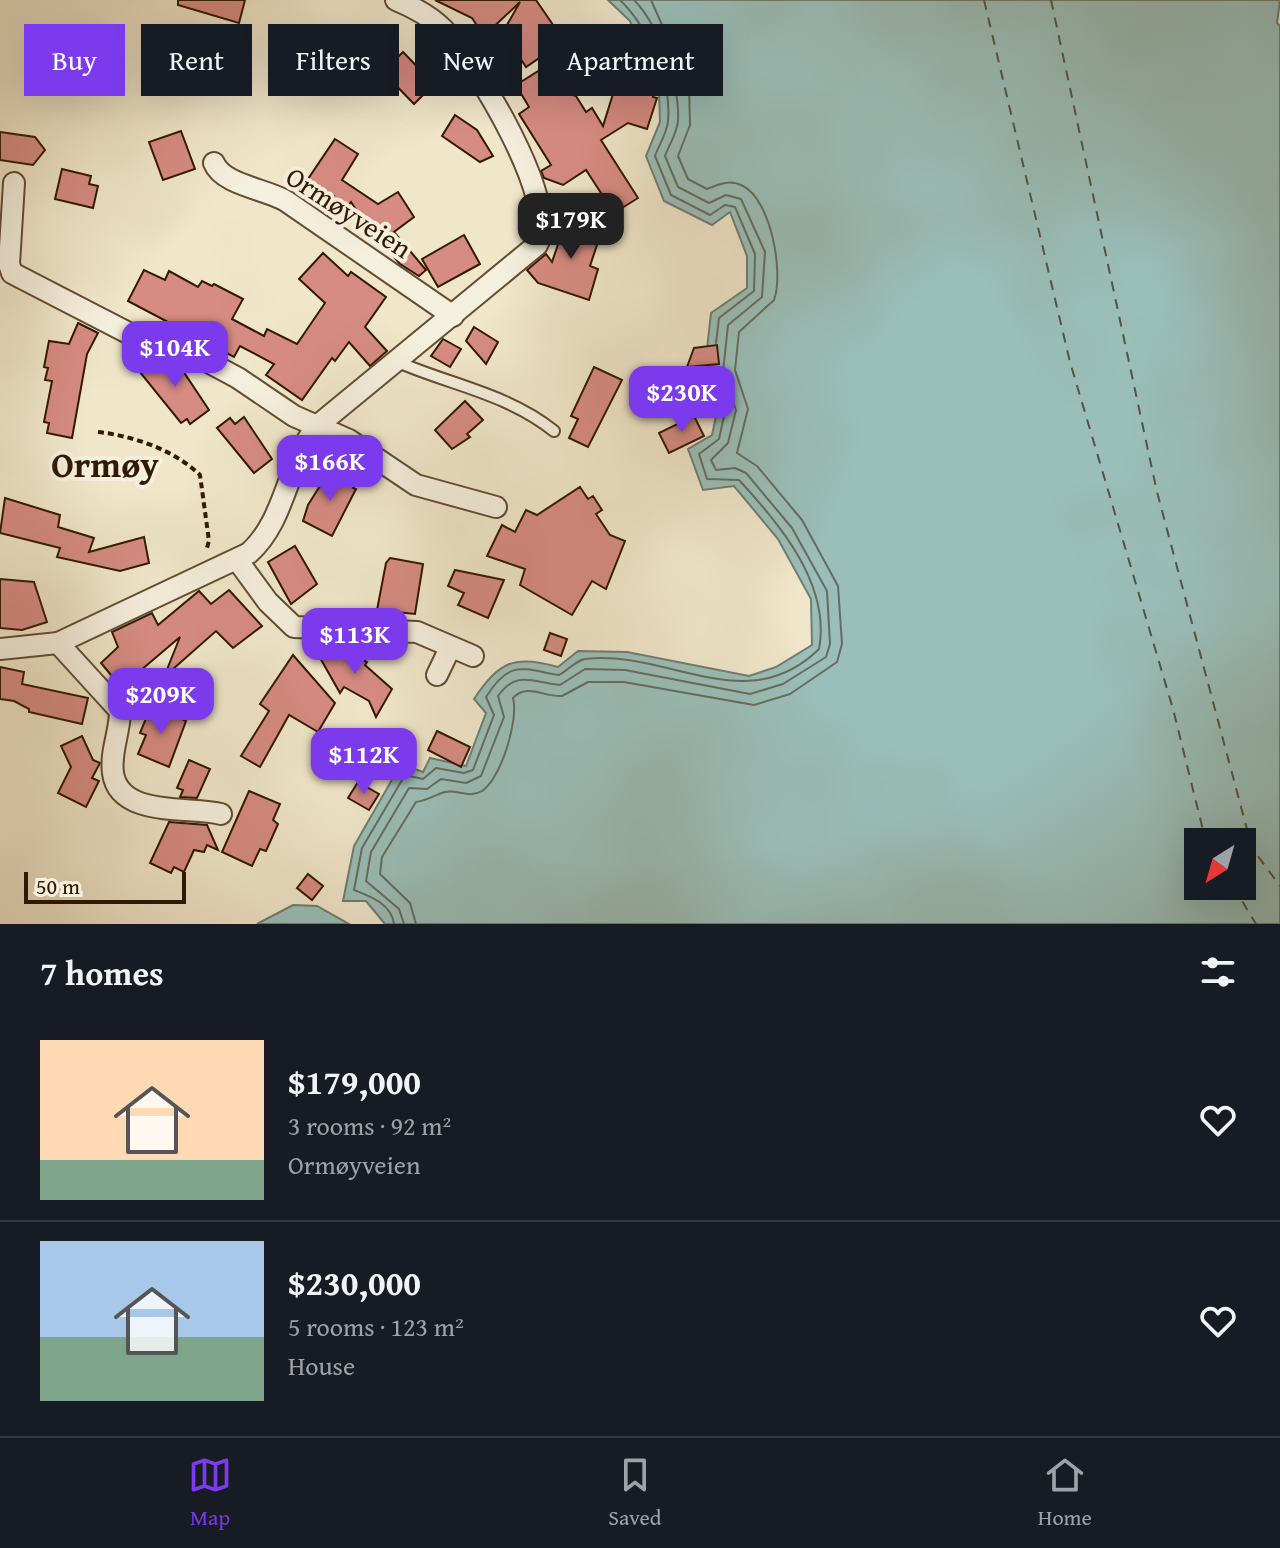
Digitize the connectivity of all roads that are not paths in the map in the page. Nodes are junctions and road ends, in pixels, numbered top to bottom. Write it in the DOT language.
graph roads {
  1 [pos="396,0"];
  2 [pos="214,163"];
  3 [pos="14,183"];
  4 [pos="453,316"];
  5 [pos="398,362"];
  6 [pos="317,426"];
  7 [pos="554,431"];
  8 [pos="496,507"];
  9 [pos="238,561"];
  10 [pos="58,643"];
  11 [pos="450,648"];
  12 [pos="0,649"];
  13 [pos="473,656"];
  14 [pos="437,675"];
  15 [pos="221,814"];
  1 -- 4 [label="street"];
  2 -- 4 [label="street, Ormøyveien"];
  3 -- 6 [label="street"];
  4 -- 5 [label="street"];
  5 -- 6 [label="street"];
  5 -- 7 [label="lane"];
  6 -- 8 [label="street"];
  6 -- 9 [label="street"];
  9 -- 10 [label="street"];
  9 -- 11 [label="street"];
  10 -- 12 [label="street"];
  10 -- 15 [label="street"];
  11 -- 13 [label="street"];
  11 -- 14 [label="street"];
}
